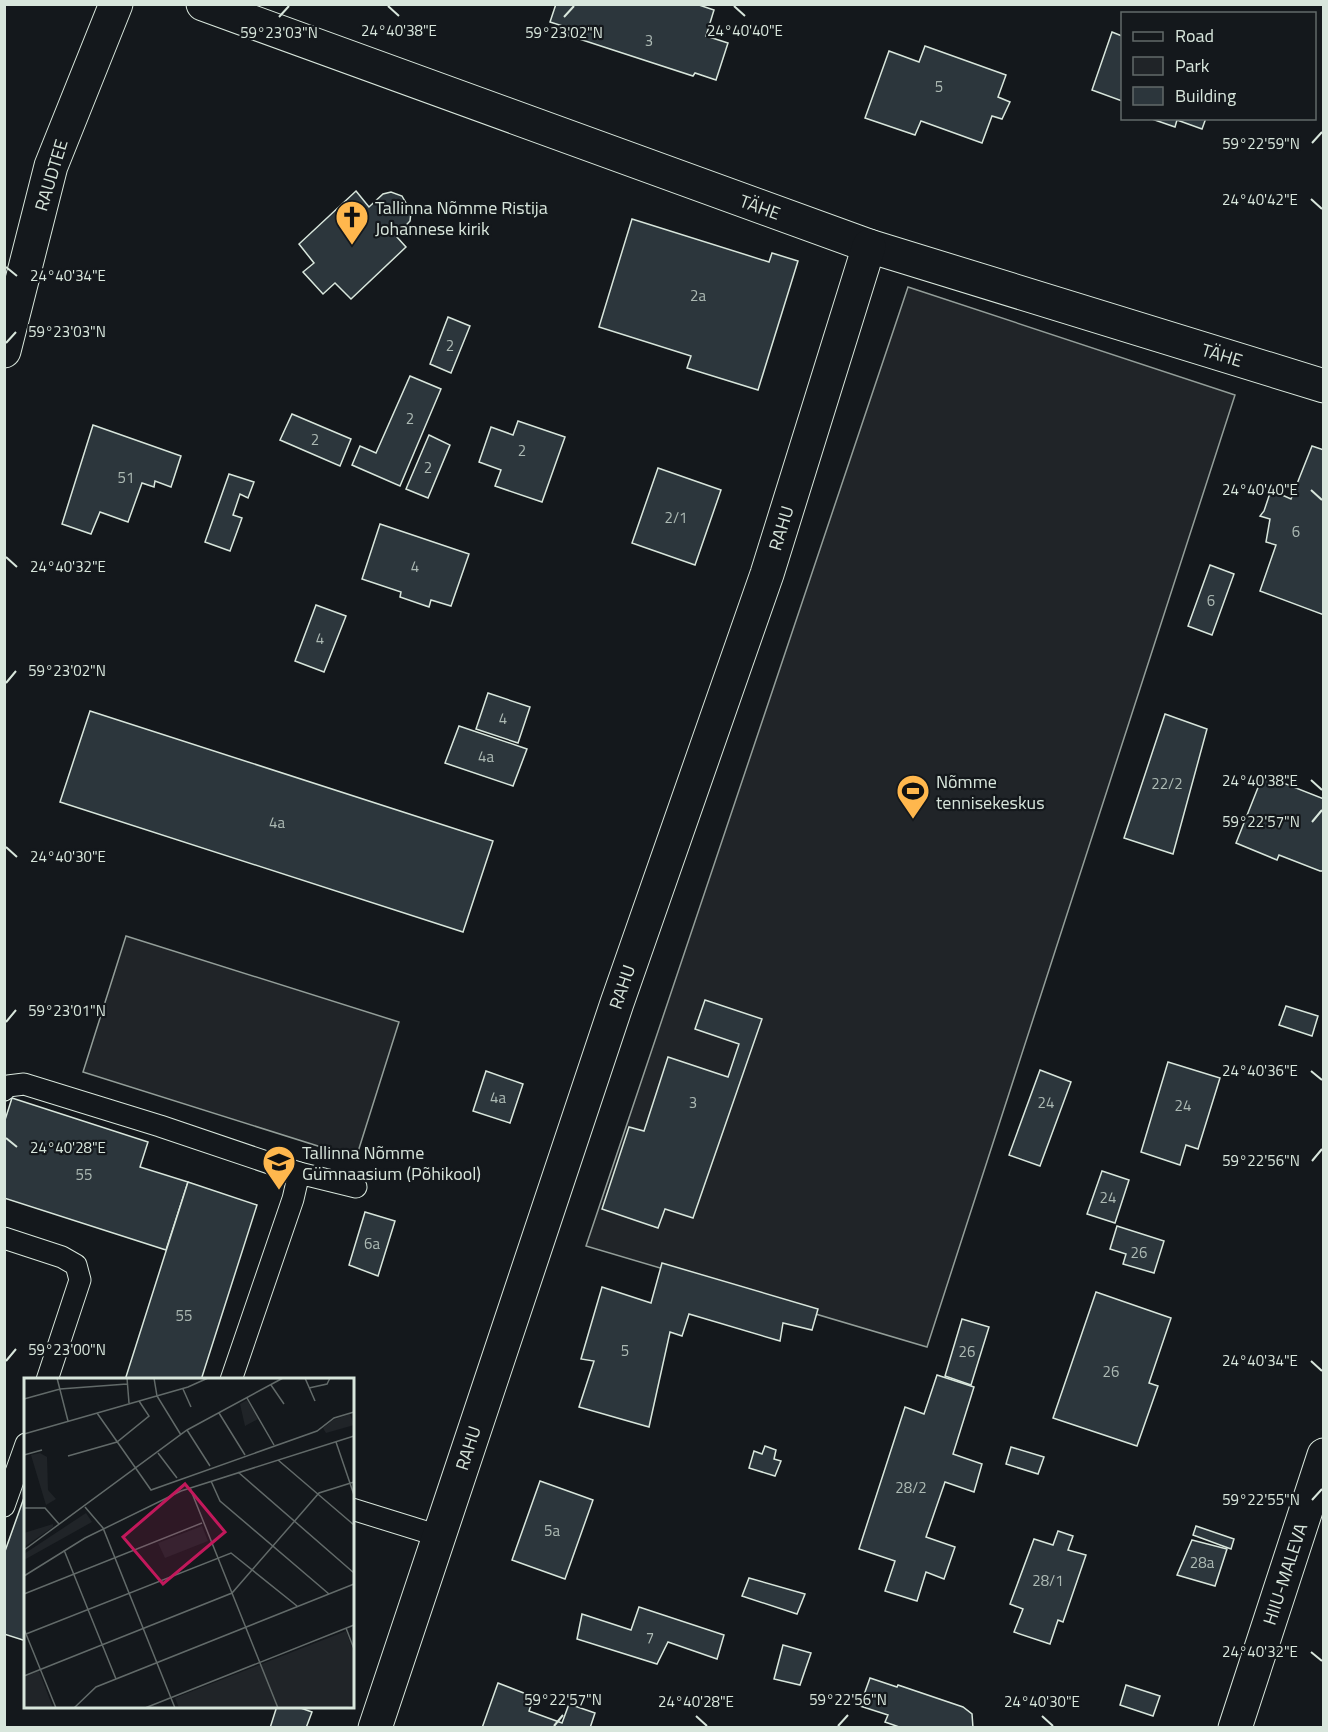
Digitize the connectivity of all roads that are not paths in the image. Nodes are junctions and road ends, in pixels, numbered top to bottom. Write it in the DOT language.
graph roads {
  1 [pos="116,4"];
  2 [pos="203,4"];
  3 [pos="869,246"];
  4 [pos="4,351"];
  5 [pos="1323,386"];
  6 [pos="4,1090"];
  7 [pos="299,1173"];
  8 [pos="356,1187"];
  9 [pos="4,1238"];
  10 [pos="48,1378"];
  11 [pos="232,1378"];
  12 [pos="24,1450"];
  13 [pos="1323,1455"];
  14 [pos="4,1506"];
  15 [pos="354,1510"];
  16 [pos="439,1536"];
  17 [pos="375,1728"];
  18 [pos="1235,1728"];
  1 -- 4 [label="street, RAUDTEE"];
  2 -- 3 [label="street, TÄHE"];
  3 -- 5 [label="street, TÄHE"];
  3 -- 16 [label="street, RAHU"];
  6 -- 7 [label="lane"];
  7 -- 8 [label="lane"];
  7 -- 11 [label="lane"];
  9 -- 10 [label="lane"];
  12 -- 14 [label="lane"];
  13 -- 18 [label="street, HIIU-MALEVA"];
  15 -- 16 [label="lane"];
  16 -- 17 [label="street, RAHU"];
}
